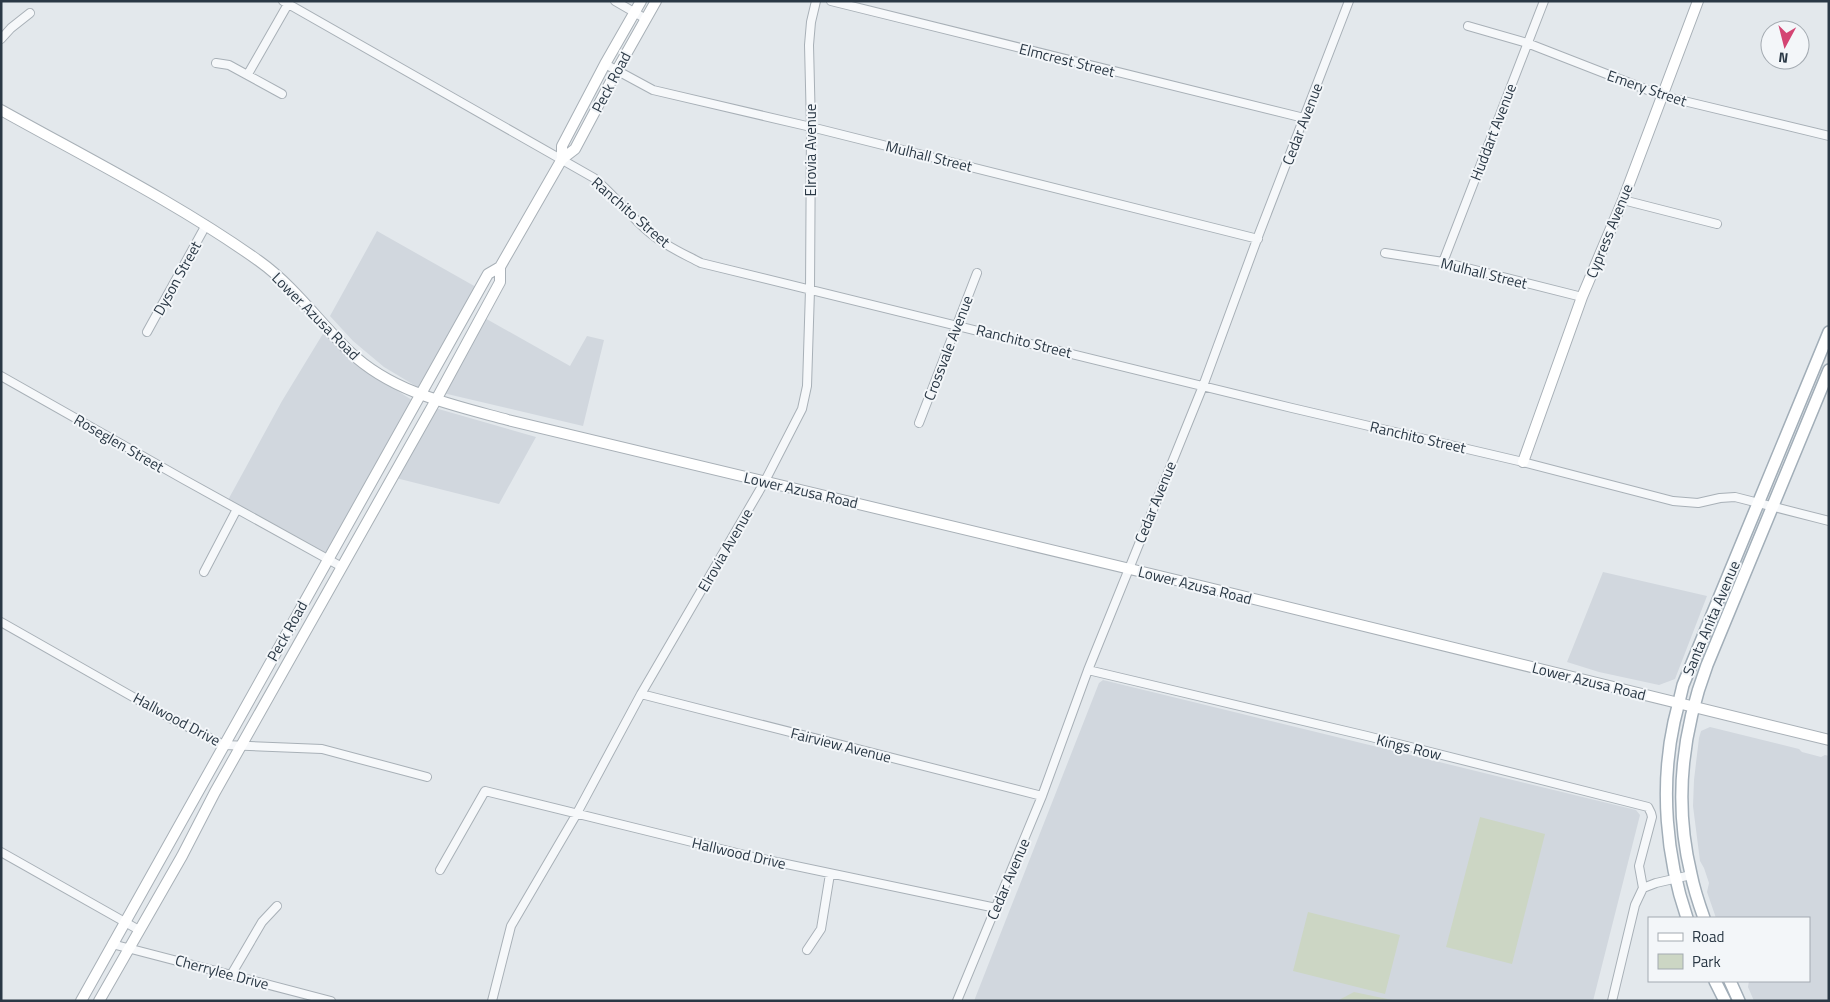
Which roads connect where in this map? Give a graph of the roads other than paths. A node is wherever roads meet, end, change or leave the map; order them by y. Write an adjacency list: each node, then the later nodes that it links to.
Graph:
1 (615, 1): 10 (street)
2 (641, 1): 10 (main road, Peck Road)
3 (656, 1): 12 (main road, Peck Road)
4 (816, 1): 24 (street, Elrovia Avenue)
5 (831, 1): 23 (street, Elmcrest Street)
6 (1350, 1): 23 (street, Cedar Avenue)
7 (1544, 1): 15 (street, Huddart Avenue)
8 (1698, 1): 21 (main road, Cypress Avenue)
9 (286, 3): 19 (street); 26 (street, Ranchito Street)
10 (635, 12): 12 (street); 17 (main road, Peck Road)
11 (30, 13): 14 (street)
12 (646, 19): 18 (main road, Peck Road)
13 (1468, 26): 15 (street, Emery Street)
14 (1, 39)
15 (1527, 43): 21 (street, Emery Street); 32 (street, Huddart Avenue)
16 (216, 63): 19 (street)
17 (605, 64): 18 (street, Mulhall Street); 26 (main road, Peck Road)
18 (617, 70): 24 (street, Mulhall Street); 26 (main road, Peck Road)
19 (248, 74): 20 (street)
20 (282, 94)
21 (1663, 96): 25 (street, Emery Street); 27 (main road, Cypress Avenue)
22 (1, 110): 29 (main road, Lower Azusa Road)
23 (1304, 118): 30 (street, Cedar Avenue)
24 (811, 126): 30 (street, Mulhall Street); 35 (street, Elrovia Avenue)
25 (1829, 136)
26 (562, 159): 33 (main road, Peck Road); 35 (street, Ranchito Street)
27 (1623, 200): 28 (street); 36 (main road, Cypress Avenue)
28 (1717, 224)
29 (206, 225): 38 (street, Dyson Street); 43 (main road, Lower Azusa Road)
30 (1258, 238): 42 (street, Cedar Avenue)
31 (1385, 252): 32 (street, Mulhall Street)
32 (1443, 262): 36 (street, Mulhall Street)
33 (500, 267): 43 (main road, Peck Road); 44 (main road, Peck Road)
34 (977, 273): 37 (street, Crossvale Avenue)
35 (810, 290): 37 (street, Ranchito Street); 47 (street, Elrovia Avenue)
36 (1582, 297): 46 (main road, Cypress Avenue)
37 (957, 324): 42 (street, Ranchito Street); 45 (street, Crossvale Avenue)
38 (147, 332)
39 (1829, 332): 48 (main road, Santa Anita Avenue)
40 (1829, 370): 49 (main road, Santa Anita Avenue)
41 (1, 376): 50 (street, Roseglen Street)
42 (1203, 386): 46 (street, Ranchito Street); 54 (street, Cedar Avenue)
43 (421, 395): 44 (main road, Lower Azusa Road); 52 (main road, Peck Road)
44 (436, 400): 47 (main road, Lower Azusa Road); 53 (main road, Peck Road)
45 (919, 423)
46 (1523, 462): 48 (street, Ranchito Street)
47 (765, 481): 54 (main road, Lower Azusa Road); 58 (street, Elrovia Avenue)
48 (1759, 503): 49 (street, Ranchito Street); 59 (main road, Santa Anita Avenue)
49 (1773, 506): 51 (street, Ranchito Street); 60 (main road, Santa Anita Avenue)
50 (237, 509): 52 (street, Roseglen Street); 55 (street)
51 (1829, 521)
52 (328, 559): 53 (street, Roseglen Street); 62 (main road, Peck Road)
53 (342, 567): 63 (main road, Peck Road)
54 (1128, 568): 57 (street, Cedar Avenue); 59 (main road, Lower Azusa Road)
55 (204, 572)
56 (1, 622): 62 (street, Hallwood Drive)
57 (1088, 670): 65 (street, Cedar Avenue); 72 (street, Kings Row)
58 (641, 694): 65 (street, Fairview Avenue); 66 (street, Elrovia Avenue)
59 (1679, 703): 60 (main road, Lower Azusa Road); 71 (main road, Santa Anita Avenue)
60 (1693, 707): 61 (main road); 70 (main road, Santa Anita Avenue)
61 (1829, 740)
62 (224, 745): 63 (street, Hallwood Drive); 77 (main road, Peck Road)
63 (242, 746): 64 (street, Hallwood Drive); 78 (main road, Peck Road)
64 (428, 776)
65 (1042, 796): 74 (street, Cedar Avenue)
66 (576, 815): 68 (street, Hallwood Drive); 69 (street, Hallwood Drive); 88 (street, Elrovia Avenue)
67 (1, 852): 77 (street)
68 (440, 870)
69 (830, 874): 74 (street, Hallwood Drive); 81 (street)
70 (1691, 875): 71 (street); 76 (main road, Santa Anita Avenue)
71 (1676, 878): 72 (street); 75 (main road, Santa Anita Avenue)
72 (1643, 888): 90 (street)
73 (277, 906): 82 (street)
74 (996, 908): 89 (street, Cedar Avenue)
75 (1687, 917)
76 (1704, 917)
77 (125, 921): 78 (street); 79 (main road, Peck Road)
78 (139, 930): 80 (main road, Peck Road)
79 (112, 944): 80 (street, Cherrylee Drive); 85 (main road, Peck Road)
80 (128, 948): 82 (street, Cherrylee Drive); 86 (main road, Peck Road)
81 (807, 950)
82 (231, 975): 87 (street, Cherrylee Drive)
83 (1716, 982): 91 (main road)
84 (1730, 982): 92 (main road)
85 (81, 1001)
86 (99, 1001)
87 (331, 1001)
88 (492, 1001)
89 (958, 1001)
90 (1612, 1001)
91 (1725, 1001)
92 (1739, 1001)

